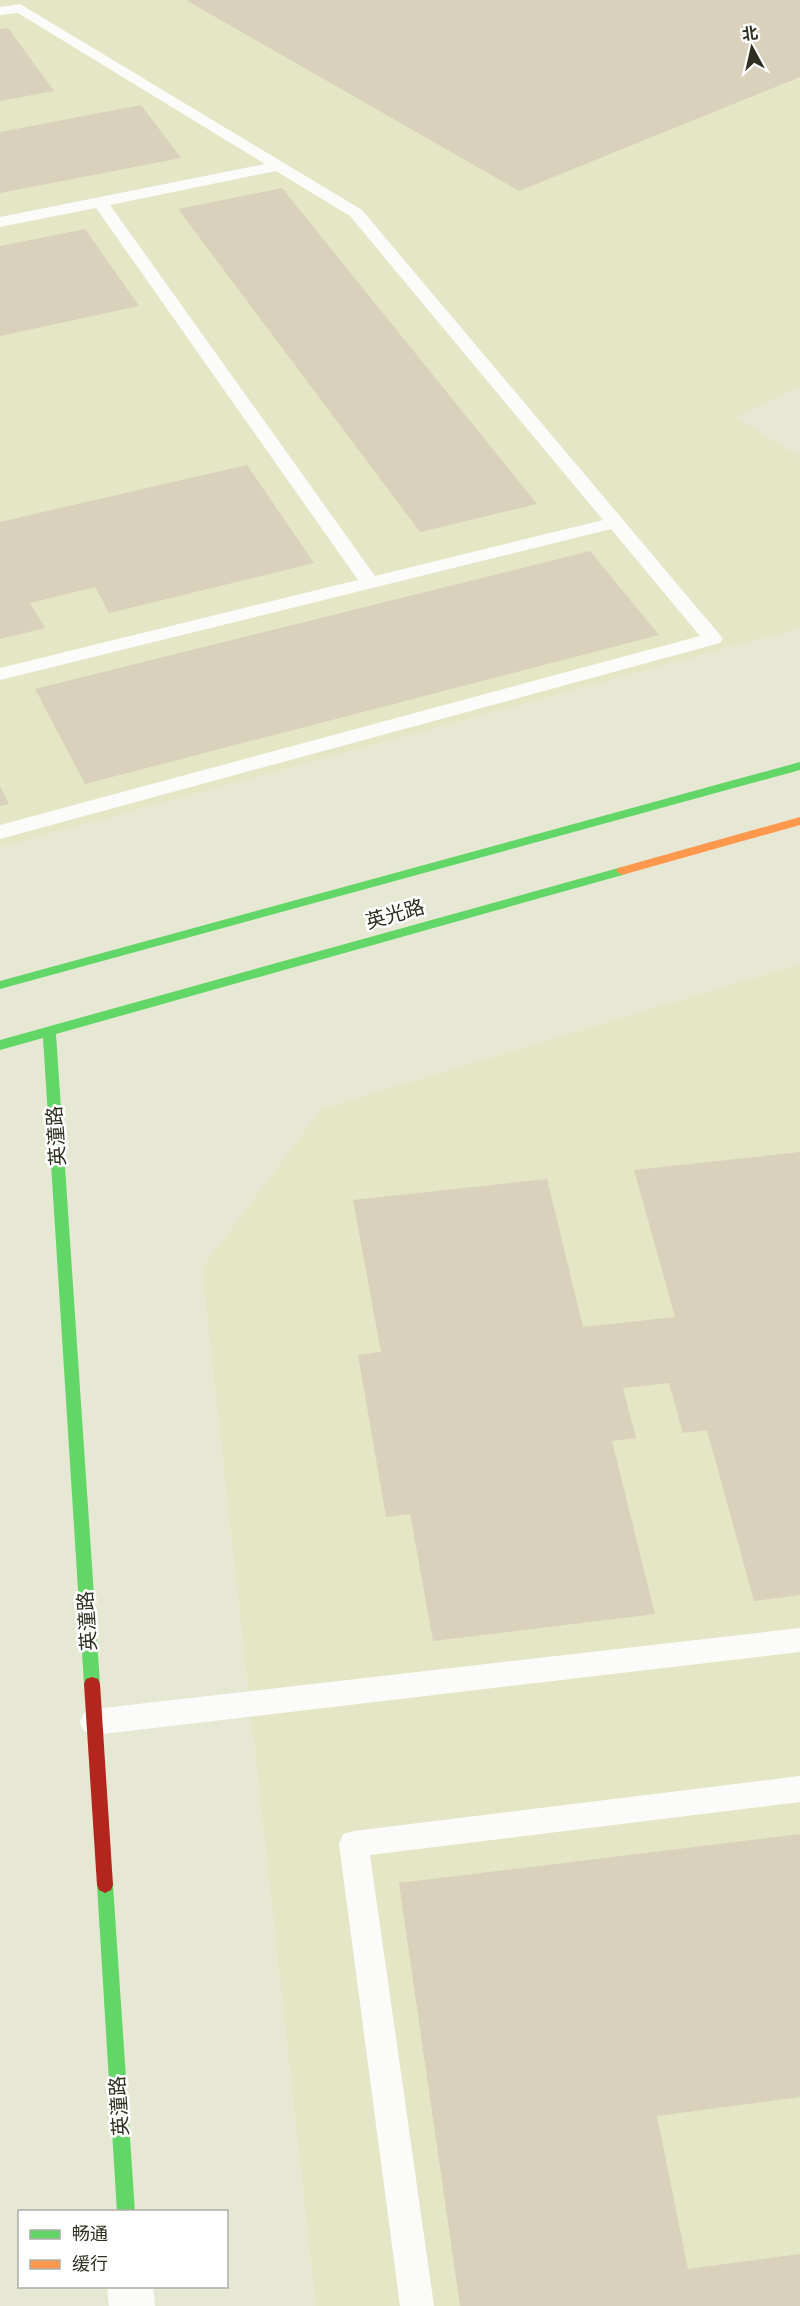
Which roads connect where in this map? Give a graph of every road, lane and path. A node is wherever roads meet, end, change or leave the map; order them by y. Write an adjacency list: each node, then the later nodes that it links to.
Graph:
1 (0, 11): 2 (lane)
2 (279, 166): 3 (lane); 5 (lane)
3 (100, 202): 4 (lane); 6 (lane)
4 (0, 222)
5 (615, 522): 6 (lane); 10 (lane)
6 (370, 583): 7 (lane)
7 (0, 674)
8 (800, 766): 11 (main road, 英光路)
9 (800, 820): 12 (main road, 英光路)
10 (0, 832)
11 (0, 985)
12 (49, 1031): 13 (main road, 英光路); 15 (main road, 英潼路)
13 (0, 1045)
14 (800, 1640): 15 (lane)
15 (94, 1722): 17 (main road, 英潼路)
16 (800, 1789): 20 (lane)
17 (126, 2210)
18 (130, 2288): 19 (street)
19 (132, 2306)
20 (417, 2306)

